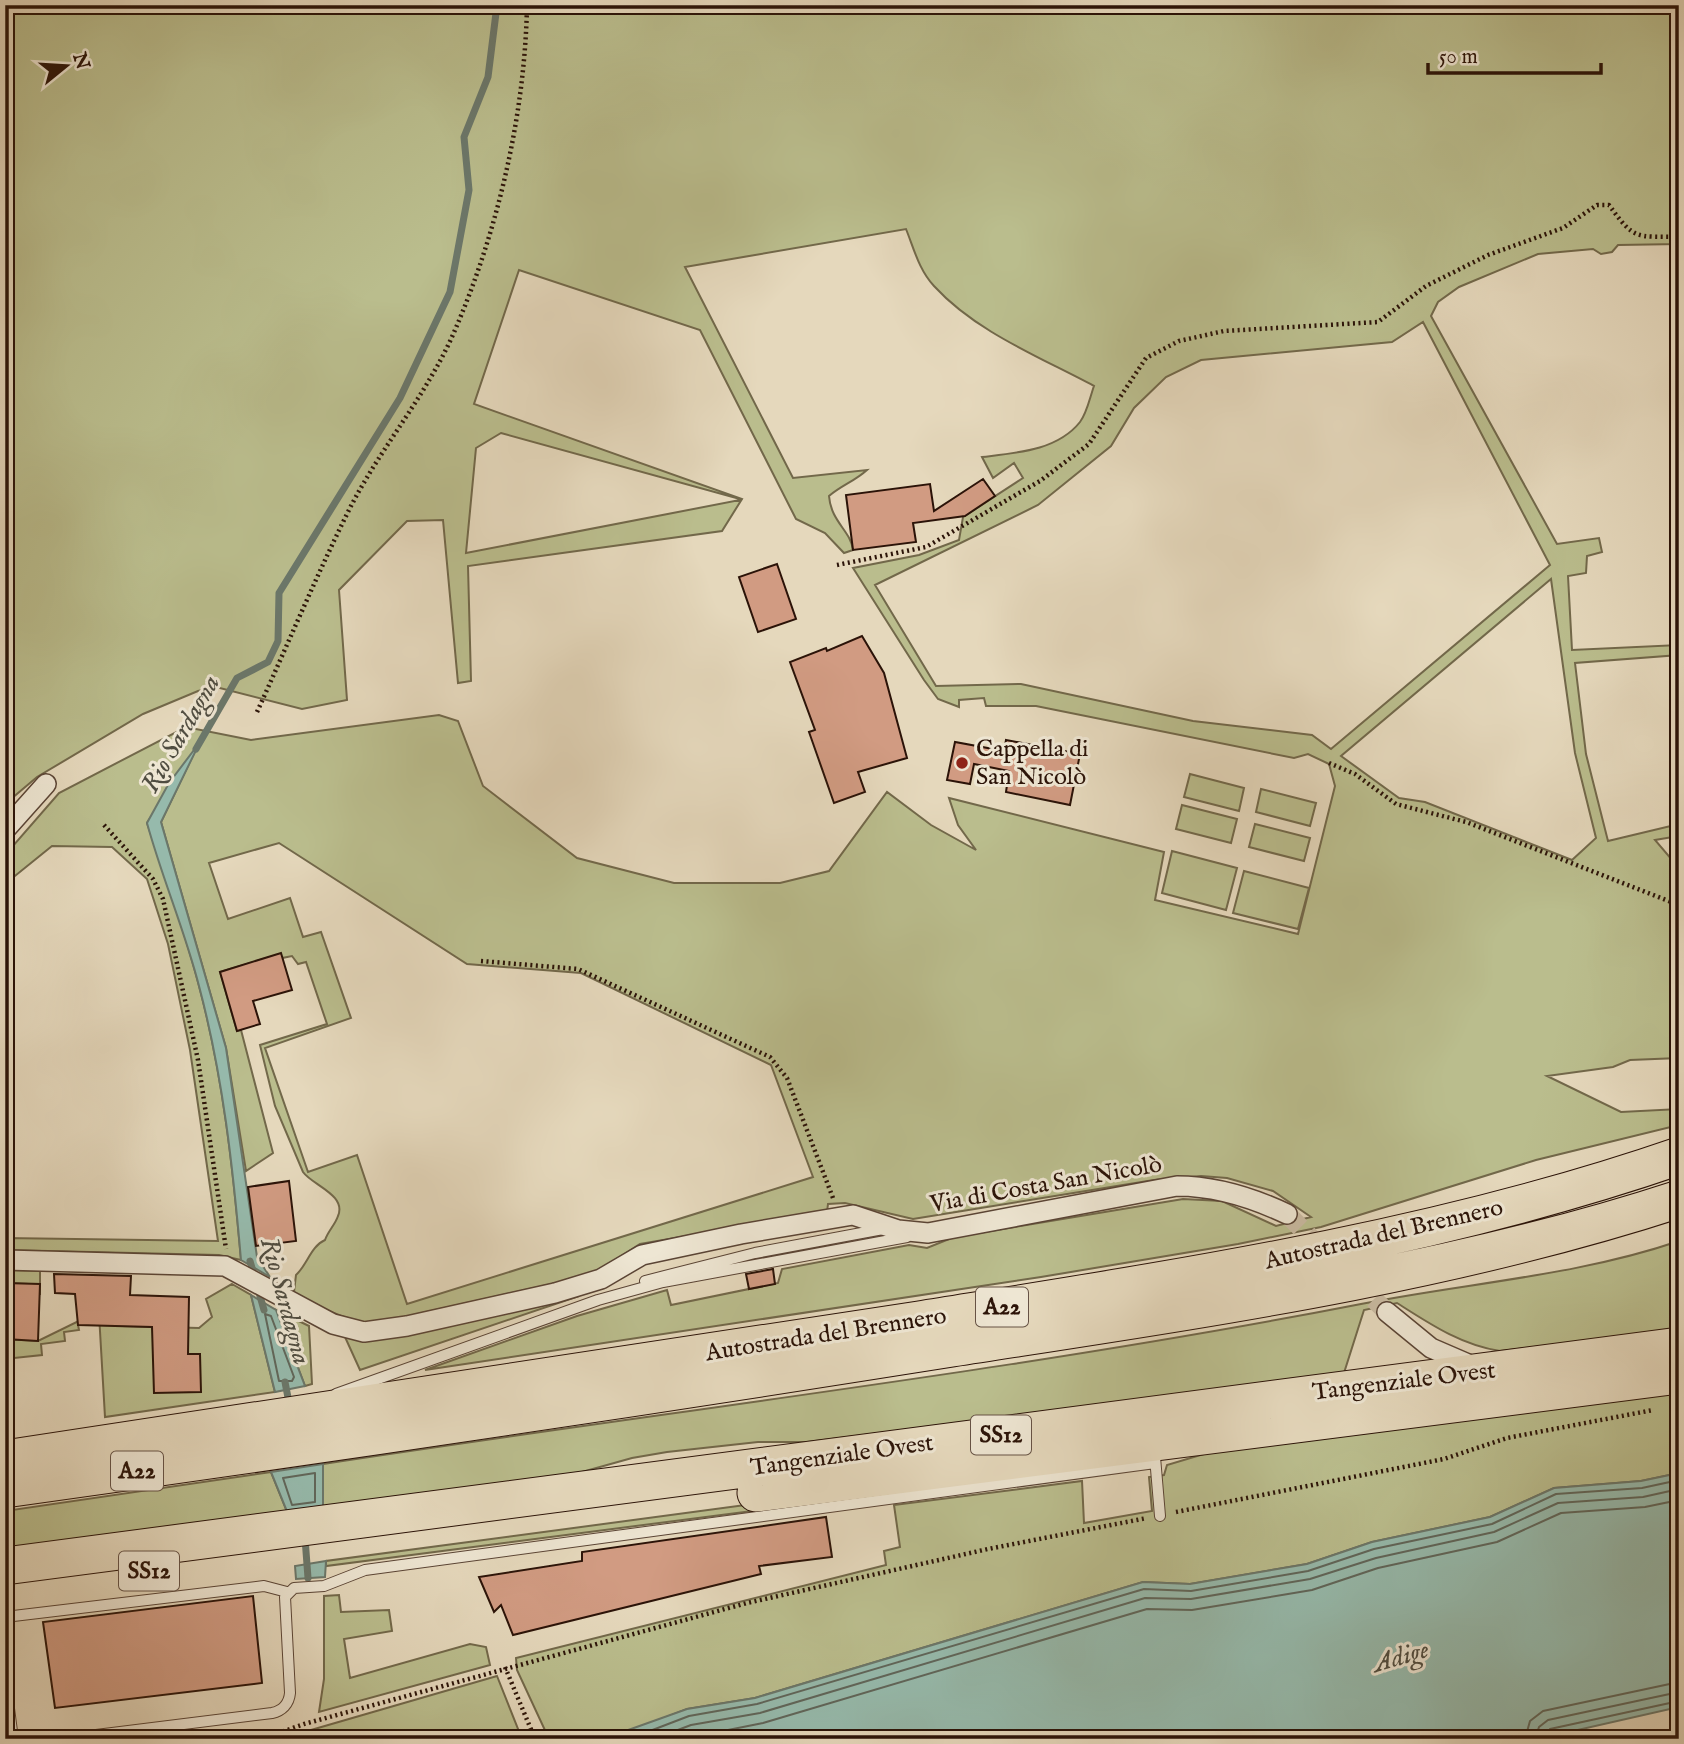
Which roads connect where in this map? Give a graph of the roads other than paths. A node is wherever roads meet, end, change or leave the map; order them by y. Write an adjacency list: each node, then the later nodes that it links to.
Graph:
1 (46, 784): 2 (street)
2 (5, 830)
3 (1679, 1156): 14 (highway, Autostrada del Brennero / A22)
4 (1679, 1199): 14 (highway, Autostrada del Brennero / A22)
5 (1287, 1214): 7 (street, Via di Costa San Nicolò)
6 (891, 1227): 7 (street, Via di Costa San Nicolò); 8 (street, Via di Costa San Nicolò); 9 (lane)
7 (928, 1233): 9 (lane)
8 (5, 1260)
9 (598, 1300): 14 (lane)
10 (1387, 1312): 12 (street)
11 (1679, 1346): 12 (highway, Tangenziale Ovest / SS12)
12 (1486, 1371): 20 (highway, Tangenziale Ovest / SS12)
13 (1673, 1392): 16 (highway, Tangenziale Ovest / SS12)
14 (319, 1414): 15 (highway, Autostrada del Brennero / A22)
15 (266, 1436): 17 (highway, Autostrada del Brennero / A22); 18 (highway, Autostrada del Brennero / A22)
16 (1154, 1452): 19 (lane); 20 (highway, Tangenziale Ovest / SS12); 23 (lane)
17 (5, 1459)
18 (5, 1489)
19 (1160, 1516)
20 (308, 1537): 21 (highway, Tangenziale Ovest / SS12); 22 (highway, Tangenziale Ovest / SS12)
21 (5, 1566)
22 (5, 1590)
23 (287, 1592): 24 (lane); 27 (lane)
24 (5, 1617)
25 (5, 1678): 26 (lane)
26 (13, 1739)
27 (64, 1739)

